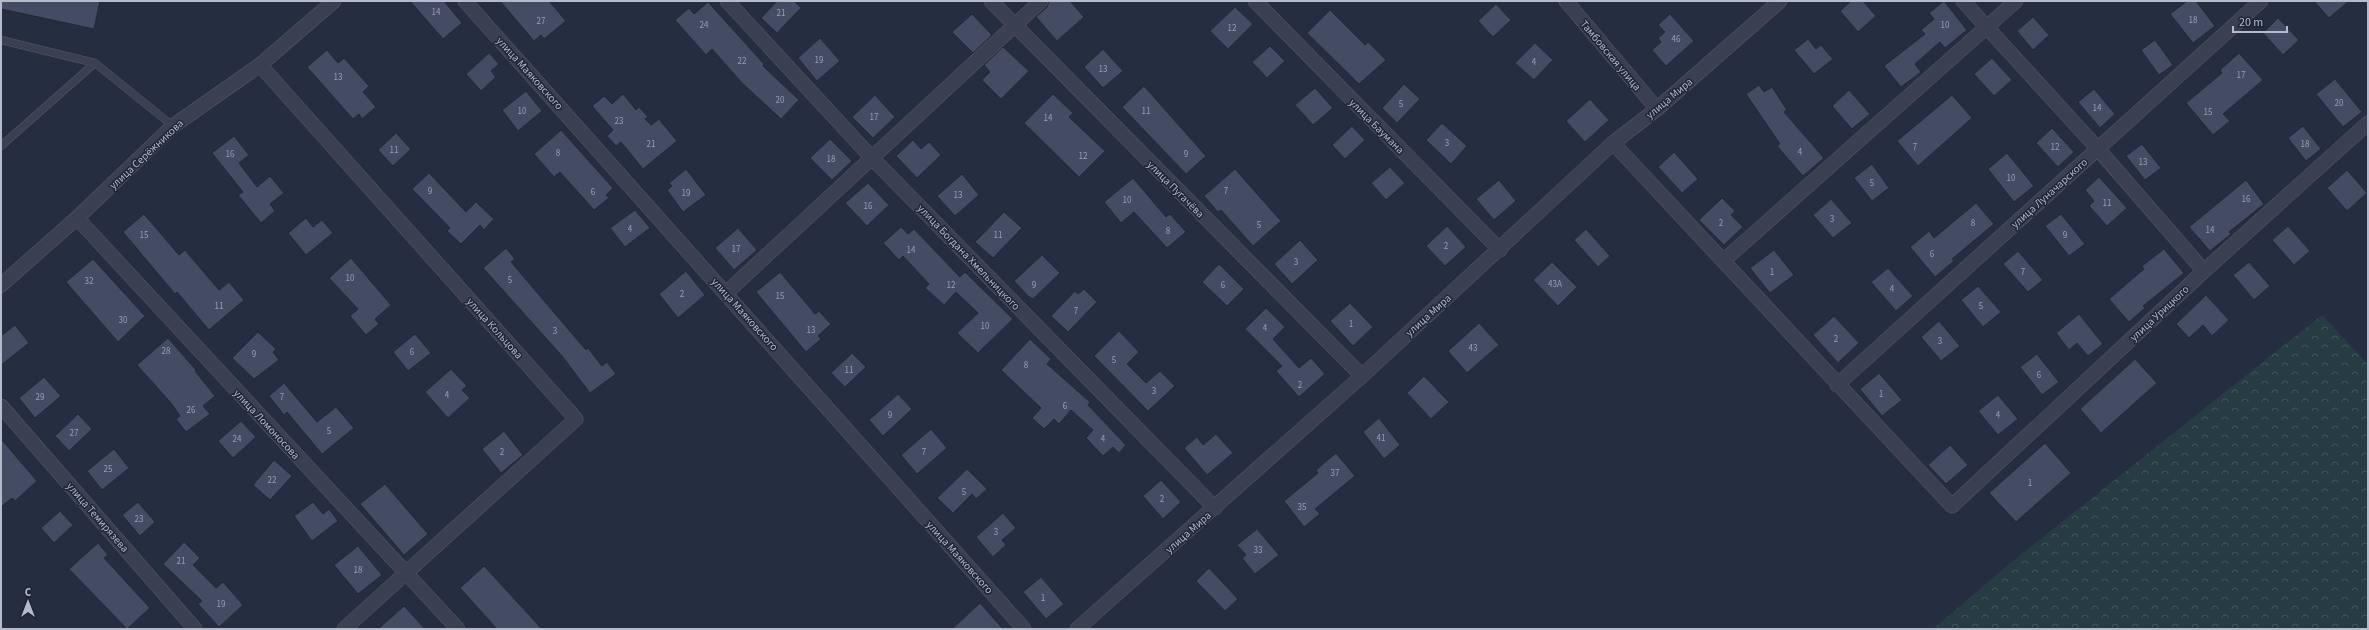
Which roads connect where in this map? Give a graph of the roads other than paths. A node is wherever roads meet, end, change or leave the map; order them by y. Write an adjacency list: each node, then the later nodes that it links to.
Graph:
1 (334, 1): 16 (street, улица Серёжникова)
2 (465, 1): 29 (street, улица Маяковского)
3 (727, 1): 23 (street, улица Богдана Хмельницкого)
4 (991, 1): 12 (street, улица Пугачёва)
5 (1041, 1): 12 (street)
6 (1255, 1): 25 (street, улица Баумана)
7 (1566, 1): 17 (street, Тамбовская улица)
8 (1780, 1): 17 (street, улица Мира)
9 (1963, 1): 13 (street)
10 (2016, 1): 13 (street)
11 (2261, 1): 22 (street, улица Луначарского)
12 (1013, 25): 23 (street); 30 (street, улица Пугачёва)
13 (1987, 26): 22 (street); 26 (street)
14 (1, 40): 15 (lane)
15 (95, 63): 19 (lane); 21 (lane)
16 (260, 65): 19 (street, улица Серёжникова); 34 (street, улица Кольцова)
17 (1657, 109): 20 (street, улица Мира)
18 (2368, 123): 27 (street, улица Урицкого)
19 (173, 126): 24 (street, улица Серёжникова)
20 (1613, 143): 25 (street, улица Мира); 26 (street)
21 (1, 146)
22 (2098, 149): 27 (street); 31 (street, улица Луначарского)
23 (872, 158): 29 (street); 33 (street, улица Богдана Хмельницкого)
24 (77, 218): 28 (street, улица Серёжникова); 34 (street, улица Ломоносова)
25 (1500, 250): 30 (street, улица Мира)
26 (1723, 261): 31 (street)
27 (2204, 271): 31 (street, улица Урицкого)
28 (1, 284)
29 (726, 292): 38 (street, улица Маяковского)
30 (1362, 376): 33 (street, улица Мира)
31 (1837, 385)
32 (1, 406): 35 (street, улица Темирязева)
33 (1215, 508): 39 (street, улица Мира)
34 (405, 572): 36 (street); 37 (street, улица Ломоносова)
35 (195, 629)
36 (344, 629)
37 (458, 629)
38 (1024, 629)
39 (1077, 629)

